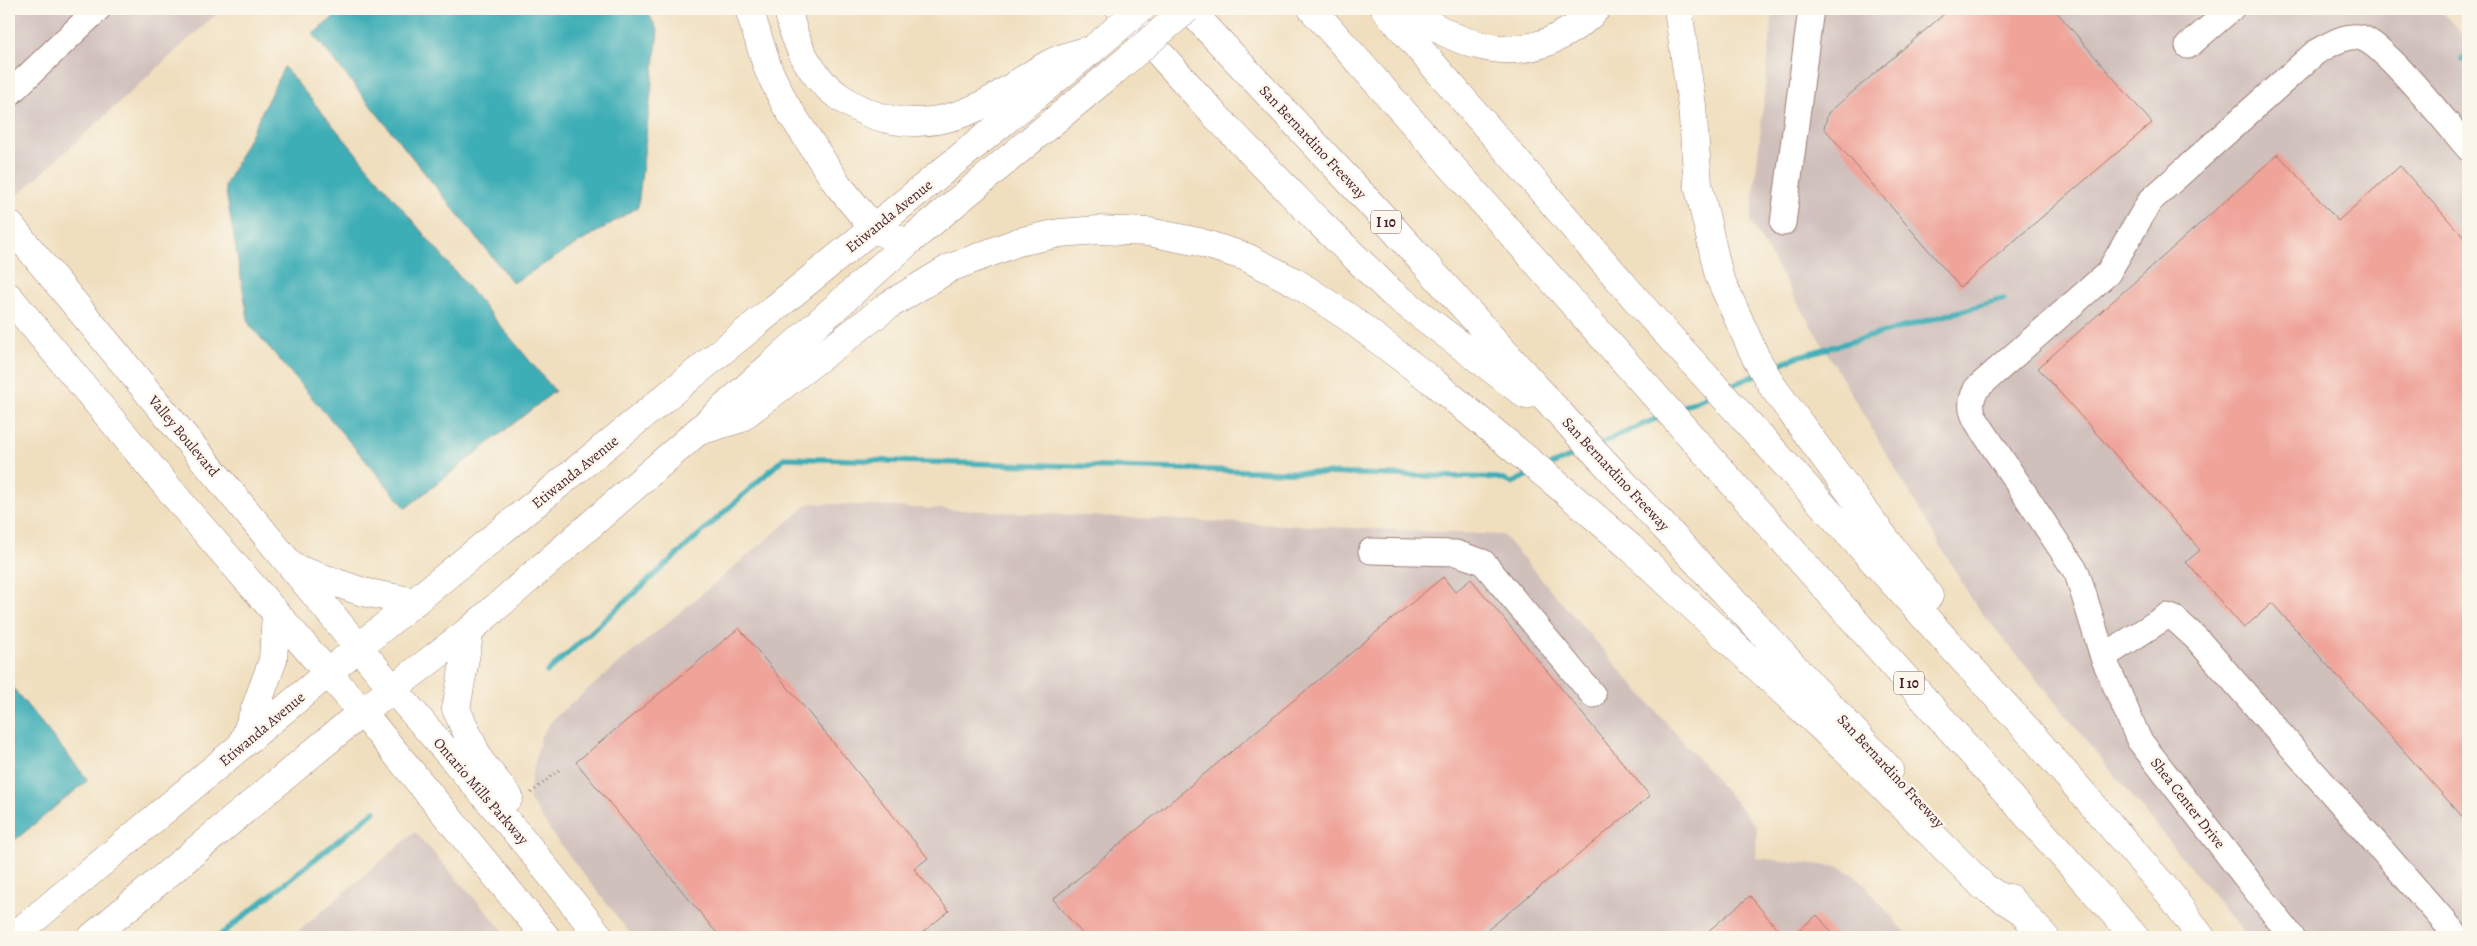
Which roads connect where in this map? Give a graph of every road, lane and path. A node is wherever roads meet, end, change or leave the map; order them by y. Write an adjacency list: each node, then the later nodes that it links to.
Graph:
1 (98, 9): 16 (street)
2 (749, 9): 20 (main road)
3 (788, 9): 15 (main road)
4 (1120, 9): 24 (main road)
5 (1140, 9): 15 (main road, Etiwanda Avenue, bridge)
6 (1188, 9): 21 (main road, Etiwanda Avenue, bridge); 24 (main road, San Bernardino Freeway / I 10)
7 (1312, 9): 48 (main road, I 10)
8 (1385, 9): 40 (main road)
9 (1408, 9): 10 (main road)
10 (1596, 9)
11 (1678, 9): 40 (main road)
12 (1811, 9): 18 (street)
13 (2231, 9): 14 (street)
14 (2188, 46)
15 (1093, 49): 20 (main road, Etiwanda Avenue)
16 (9, 94)
17 (2468, 148): 31 (street, Shea Center Drive)
18 (1783, 223)
19 (9, 224): 26 (main road, Valley Boulevard)
20 (874, 229): 21 (main road); 27 (main road, Etiwanda Avenue)
21 (907, 243): 23 (main road, Etiwanda Avenue)
22 (9, 297): 28 (main road)
23 (697, 432): 29 (main road, Etiwanda Avenue); 41 (main road)
24 (1581, 437): 41 (main road, San Bernardino Freeway / I 10)
25 (1371, 552): 34 (street)
26 (293, 567): 27 (main road); 30 (main road, Valley Boulevard)
27 (415, 602): 30 (main road, Etiwanda Avenue)
28 (276, 614): 32 (main road); 36 (main road)
29 (470, 630): 33 (main road, Etiwanda Avenue); 39 (main road)
30 (359, 647): 32 (main road, Etiwanda Avenue); 33 (main road, Ontario Mills Parkway)
31 (2103, 657): 50 (street, Shea Center Drive); 51 (street)
32 (328, 674): 35 (main road); 36 (main road, Etiwanda Avenue)
33 (392, 689): 35 (main road, Etiwanda Avenue); 39 (main road, Ontario Mills Parkway)
34 (1594, 695)
35 (362, 712): 42 (main road); 44 (main road, Etiwanda Avenue)
36 (241, 747): 43 (main road, Etiwanda Avenue)
37 (559, 770): 38 (path)
38 (525, 798)
39 (523, 840): 46 (main road, Ontario Mills Parkway)
40 (2170, 894): 49 (main road)
41 (2022, 911): 47 (main road, San Bernardino Freeway / I 10)
42 (538, 928): 45 (main road)
43 (13, 937)
44 (92, 937)
45 (565, 937)
46 (600, 937)
47 (2045, 937)
48 (2135, 937)
49 (2201, 937)
50 (2292, 937)
51 (2458, 937)

